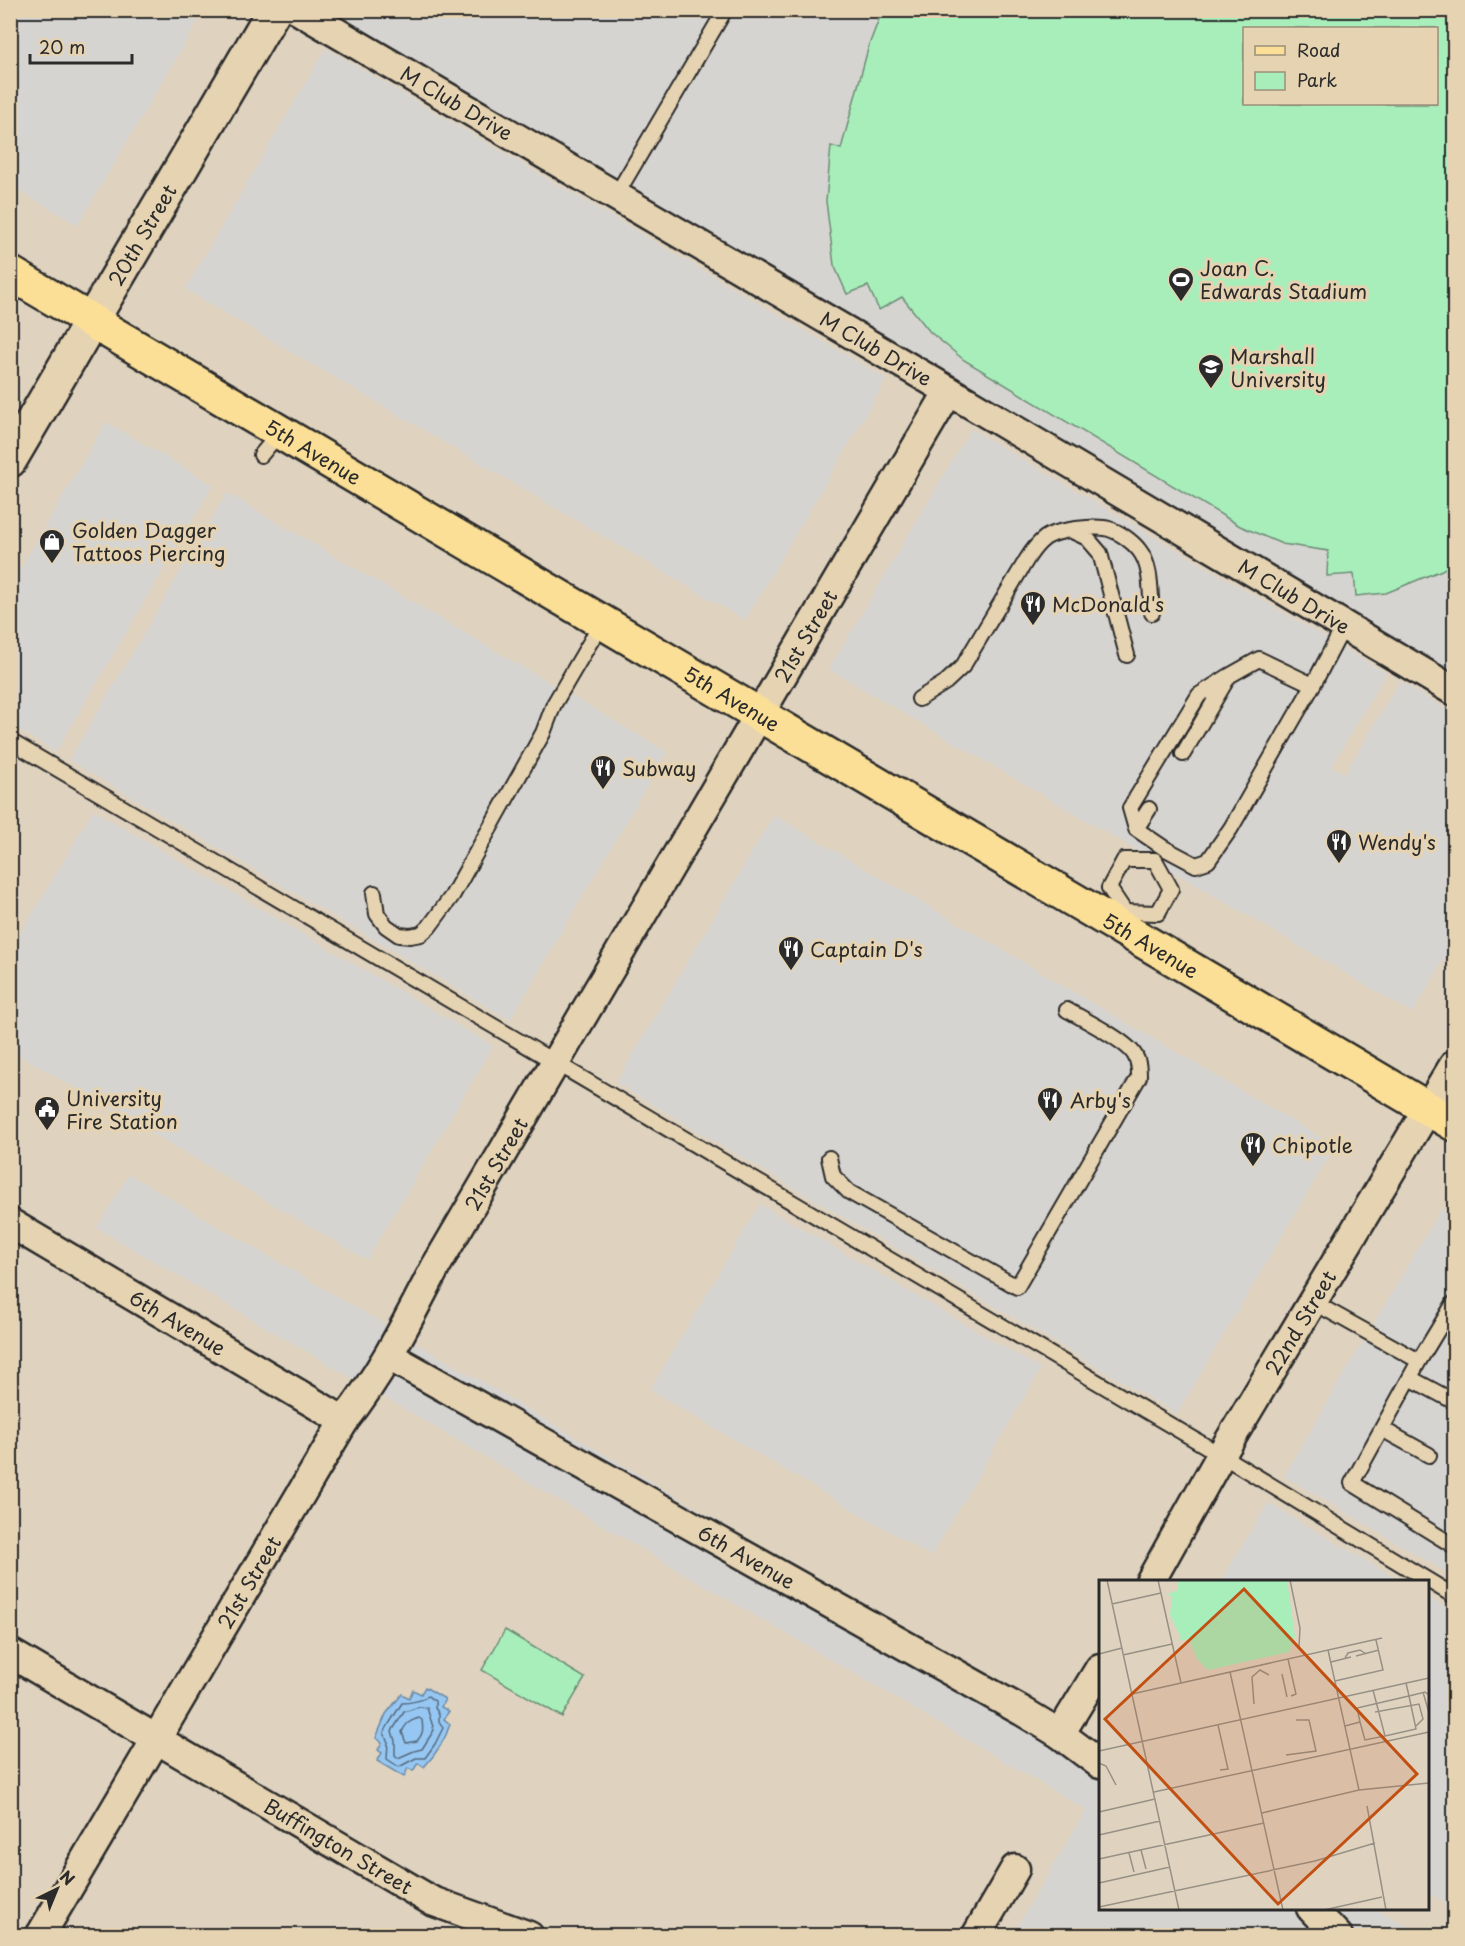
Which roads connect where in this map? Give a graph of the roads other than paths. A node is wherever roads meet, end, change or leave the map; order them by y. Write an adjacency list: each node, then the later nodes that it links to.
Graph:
1 (274, 10): 6 (main road, 20th Street)
2 (298, 10): 4 (street, M Club Drive)
3 (725, 10): 4 (lane)
4 (615, 197): 7 (street, M Club Drive)
5 (10, 273): 6 (main road, 5th Avenue)
6 (93, 321): 8 (main road, 20th Street); 11 (main road, 5th Avenue)
7 (949, 391): 12 (street, M Club Drive); 18 (street, 21st Street)
8 (10, 460)
9 (1069, 530): 10 (lane); 13 (lane); 17 (lane)
10 (1152, 613)
11 (602, 622): 18 (main road, 5th Avenue); 25 (lane)
12 (1344, 626): 15 (lane); 16 (street, M Club Drive)
13 (1127, 655)
14 (1229, 676): 15 (lane); 20 (lane); 22 (lane)
15 (1313, 685): 23 (lane)
16 (1455, 690)
17 (919, 699)
18 (760, 715): 26 (main road, 5th Avenue); 28 (street, 21st Street)
19 (10, 741): 28 (lane)
20 (1183, 754)
21 (1149, 809): 22 (lane)
22 (1136, 829): 23 (lane)
23 (1164, 848): 24 (lane)
24 (1155, 860): 26 (lane); 26 (lane)
25 (374, 893)
26 (1121, 918): 30 (main road, 5th Avenue)
27 (1067, 1010): 31 (lane)
28 (555, 1063): 36 (street, 21st Street); 42 (lane)
29 (1455, 1065): 30 (street, 22nd Street)
30 (1442, 1116): 33 (street, 22nd Street)
31 (829, 1158)
32 (10, 1223): 40 (street, 6th Avenue)
33 (1313, 1302): 37 (lane); 42 (street, 22nd Street)
34 (1455, 1303): 35 (lane)
35 (1450, 1321): 37 (lane)
36 (389, 1356): 40 (street, 21st Street); 51 (street, 6th Avenue)
37 (1419, 1361): 38 (lane)
38 (1410, 1378): 39 (lane); 41 (lane)
39 (1453, 1401)
40 (344, 1421): 52 (street, 21st Street)
41 (1382, 1430): 43 (lane); 44 (lane)
42 (1221, 1455): 45 (street, 22nd Street); 46 (lane)
43 (1430, 1455)
44 (1455, 1546)
45 (1151, 1580)
46 (1428, 1580)
47 (1429, 1580): 48 (lane)
48 (1455, 1596)
49 (10, 1653): 52 (street, Buffington Street)
50 (1099, 1671): 51 (street)
51 (1060, 1734): 53 (street, 6th Avenue)
52 (158, 1738): 56 (street, 21st Street); 57 (street, Buffington Street)
53 (1099, 1763)
54 (1015, 1869): 58 (street)
55 (1313, 1910): 59 (street)
56 (40, 1935)
57 (529, 1935)
58 (976, 1935)
59 (1338, 1935)

